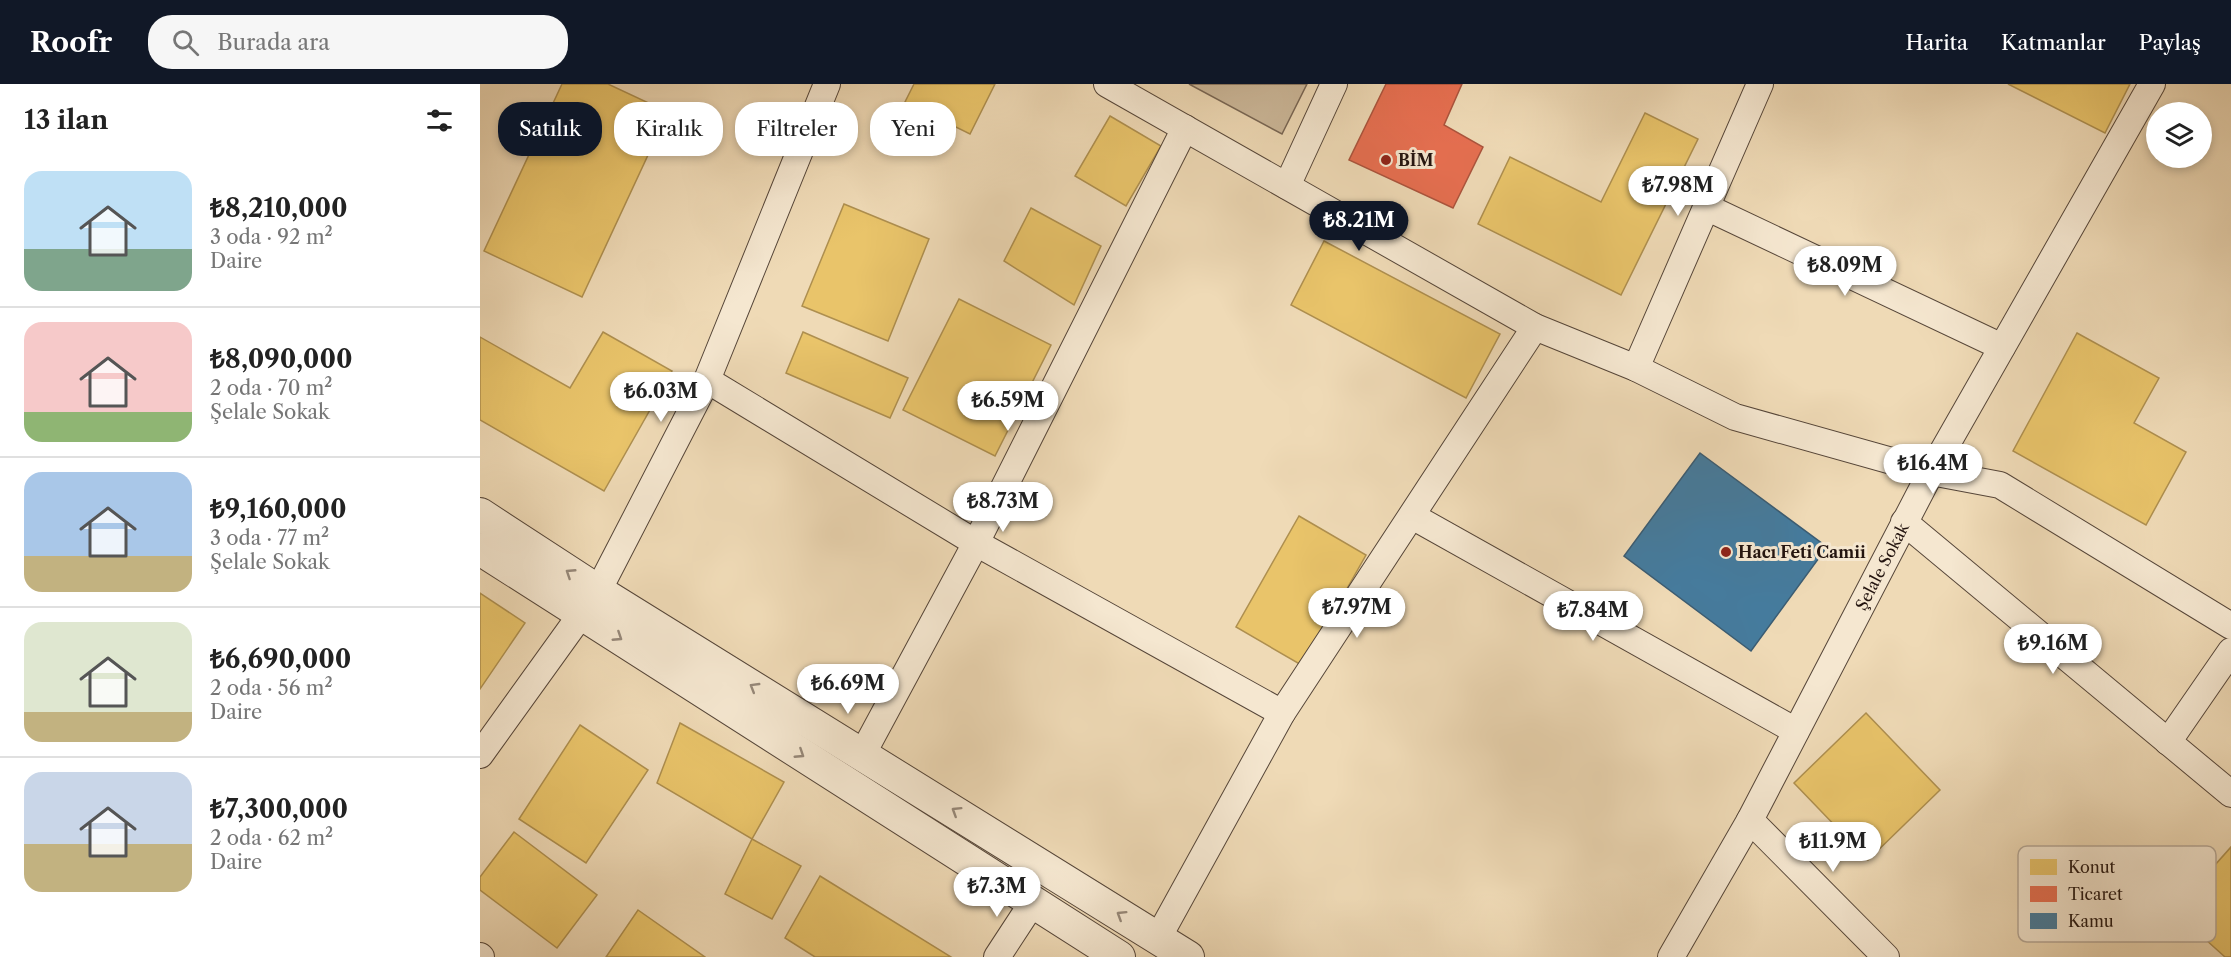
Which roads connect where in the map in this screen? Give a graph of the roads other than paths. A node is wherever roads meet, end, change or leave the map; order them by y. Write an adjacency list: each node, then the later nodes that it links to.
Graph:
1 (827, 84): 12 (street)
2 (1107, 84): 6 (street)
3 (1334, 84): 7 (street)
4 (1760, 84): 8 (street)
5 (2152, 84): 10 (street, Şelale Sokak)
6 (1185, 128): 7 (street); 17 (street)
7 (1287, 186): 9 (street)
8 (1706, 207): 10 (street); 11 (street)
9 (1535, 327): 11 (street); 15 (street)
10 (2002, 347): 13 (street, Şelale Sokak)
11 (1636, 368): 13 (street)
12 (707, 380): 17 (street); 19 (street)
13 (1931, 472): 16 (street, Şelale Sokak); 20 (street)
14 (480, 514): 19 (street, one-way to 14)
15 (1412, 516): 22 (street); 23 (street)
16 (1904, 522): 23 (street, Şelale Sokak); 24 (street)
17 (976, 543): 22 (street); 25 (street)
18 (480, 549): 19 (street)
19 (589, 602): 25 (street, one-way to 19); 26 (street); 29 (street, one-way to 29)
20 (2231, 626)
21 (2231, 651): 24 (street)
22 (1282, 713): 30 (street)
23 (1796, 731): 28 (street, Şelale Sokak)
24 (2168, 742): 27 (street)
25 (863, 753): 30 (street, one-way to 25)
26 (480, 755)
27 (2231, 794)
28 (1750, 819): 34 (street, Şelale Sokak); 35 (street)
29 (1033, 903): 31 (street); 32 (street)
30 (1158, 938): 33 (street)
31 (1100, 952)
32 (997, 957)
33 (1188, 957)
34 (1671, 957)
35 (1886, 957)

